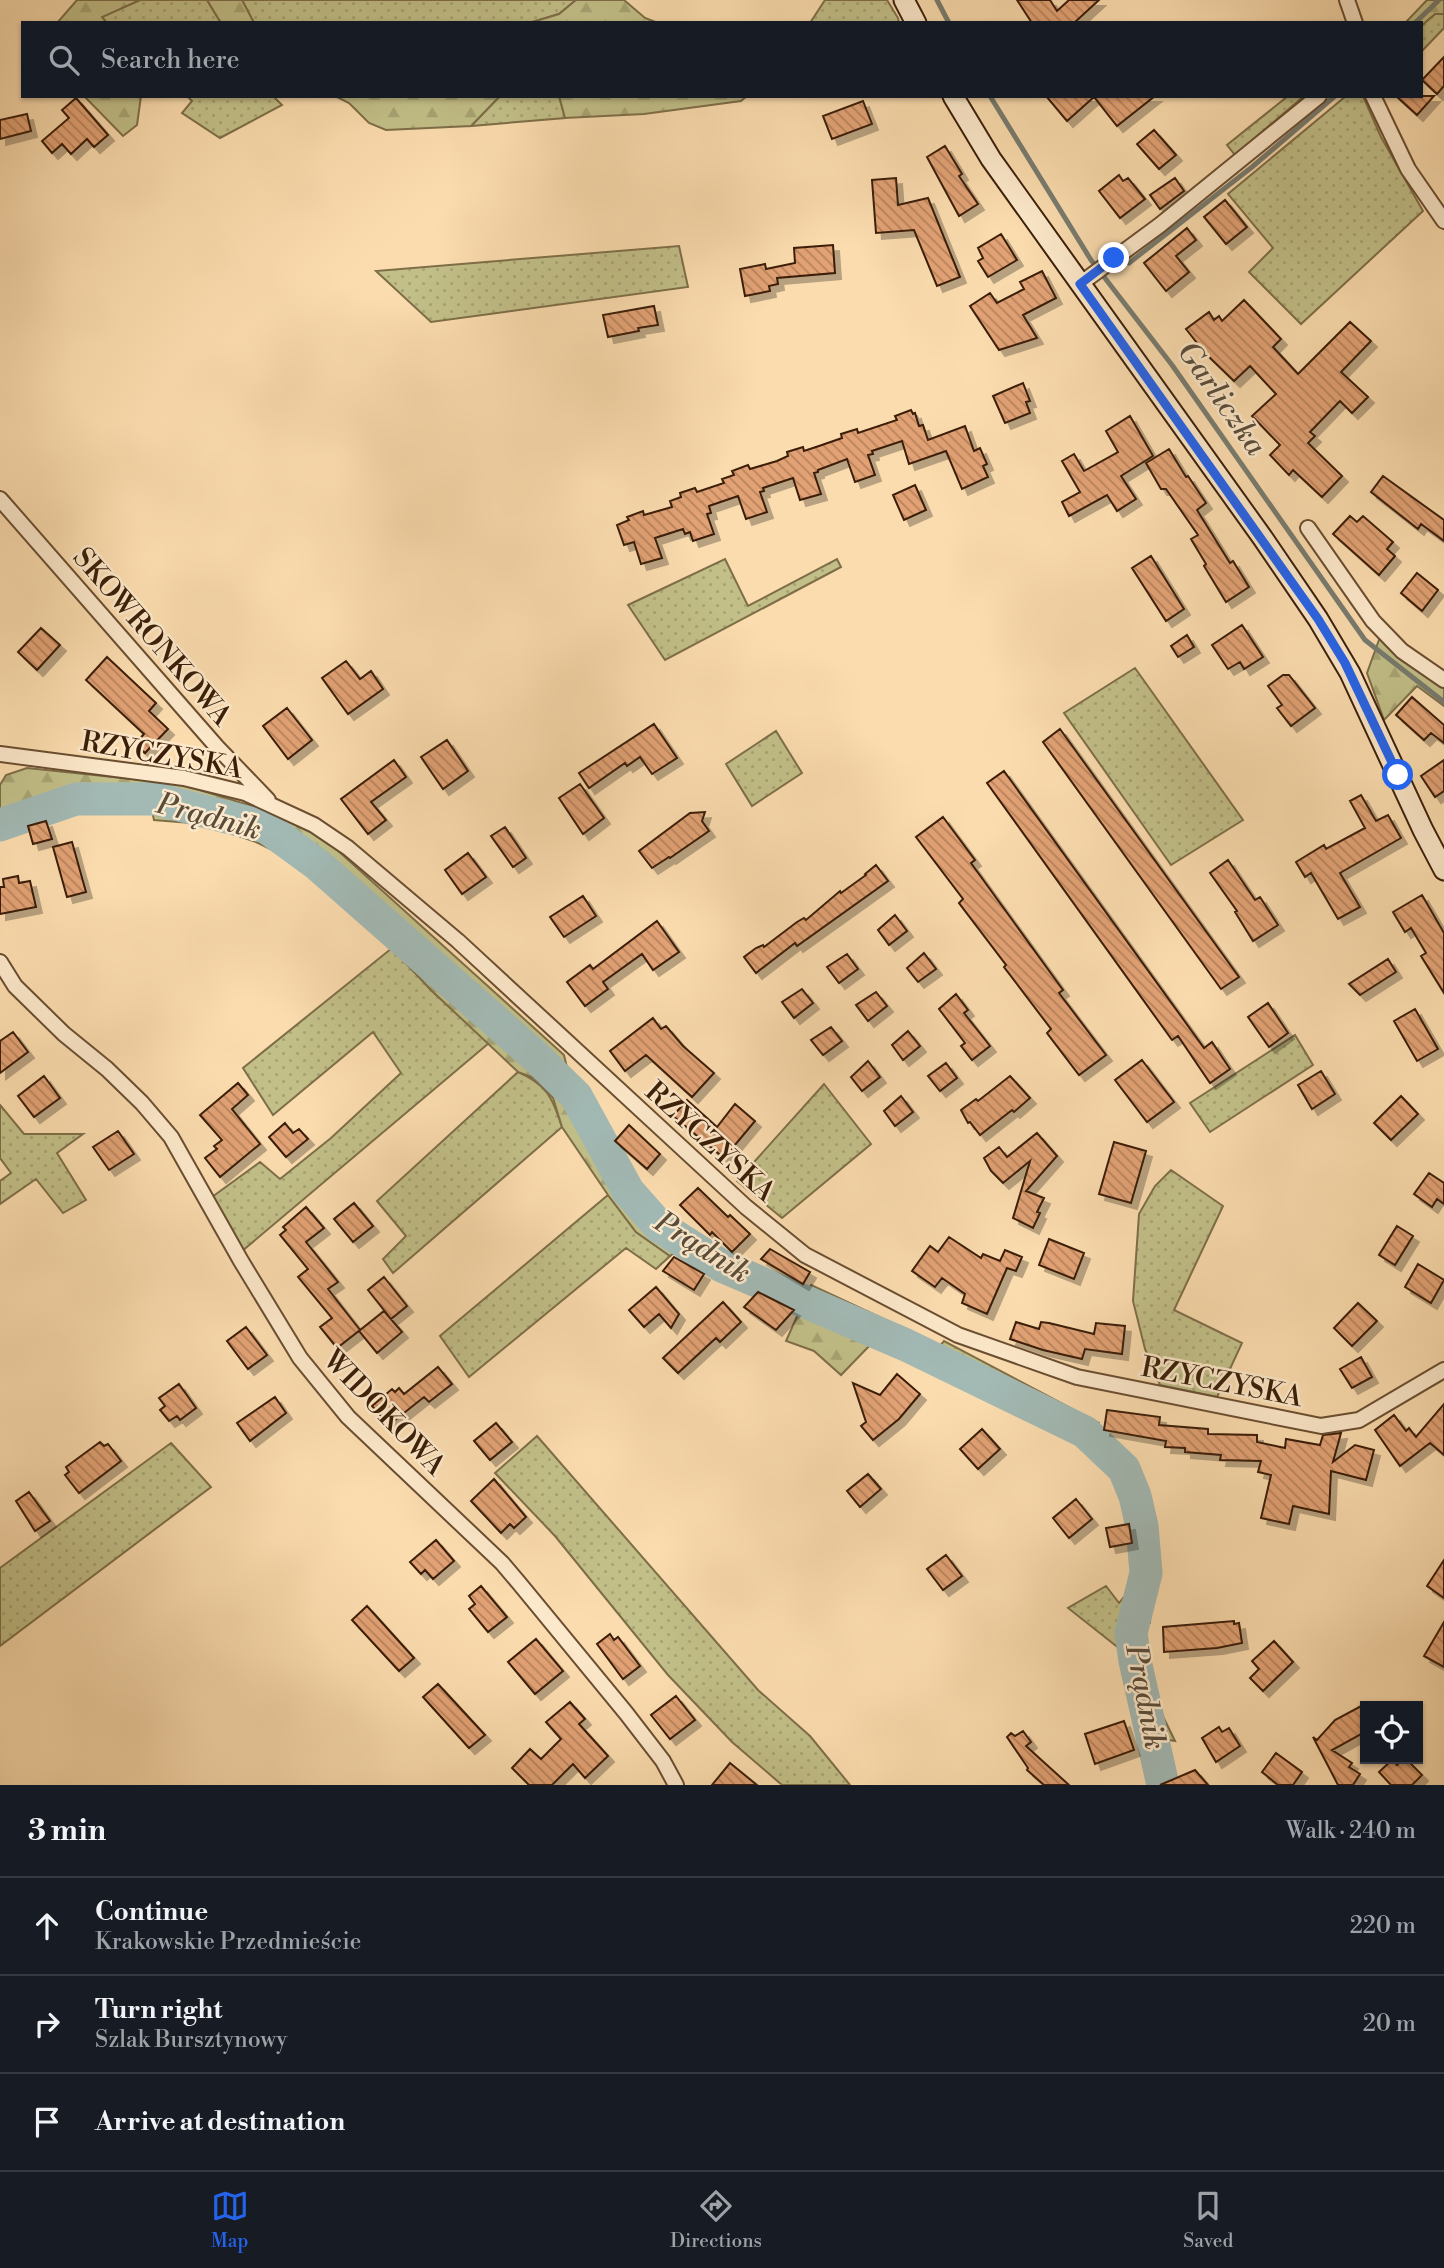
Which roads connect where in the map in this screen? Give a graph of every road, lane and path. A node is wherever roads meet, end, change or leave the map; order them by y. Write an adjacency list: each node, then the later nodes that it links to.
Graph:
1 (904, 0): 3 (main road)
2 (1346, 0): 4 (street)
3 (915, 21)
4 (1354, 21)
5 (954, 98): 9 (main road)
6 (1317, 98): 9 (street)
7 (1374, 98): 8 (street)
8 (1444, 221)
9 (1087, 279): 15 (main road)
10 (0, 499): 14 (street, SKOWRONKOWA)
11 (1308, 528): 12 (street)
12 (1444, 680)
13 (0, 754): 14 (street, RZYCZYSKA)
14 (271, 803): 17 (street, RZYCZYSKA)
15 (1444, 870)
16 (0, 962): 18 (street, WIDOKOWA)
17 (1444, 1370)
18 (676, 1785)

